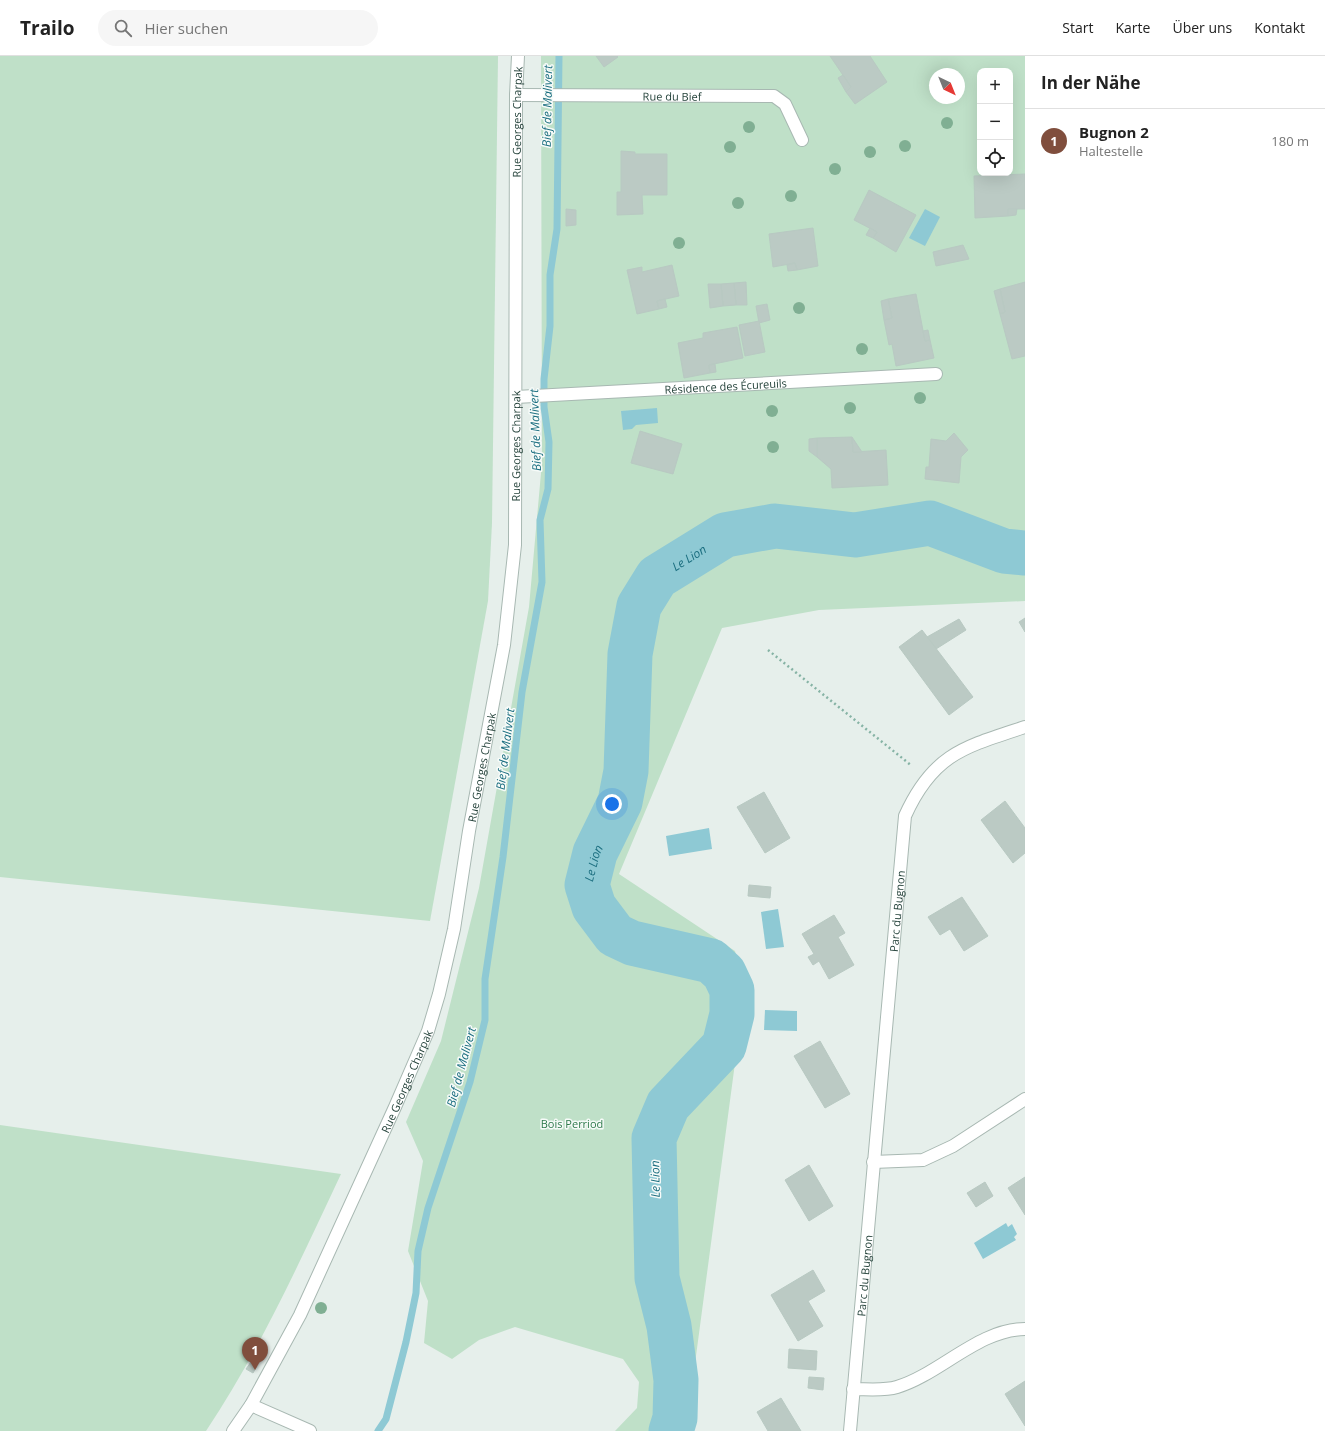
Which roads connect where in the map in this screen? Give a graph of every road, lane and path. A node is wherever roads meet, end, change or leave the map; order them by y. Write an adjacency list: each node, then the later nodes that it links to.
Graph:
1 (518, 56): 2 (street, Rue Georges Charpak)
2 (516, 95): 3 (street, Rue du Bief); 5 (street, Rue Georges Charpak)
3 (802, 140)
4 (936, 374): 5 (street, Résidence des Écureuils)
5 (516, 397): 13 (street, Rue Georges Charpak)
6 (768, 650): 8 (path)
7 (1025, 727): 8 (street, Parc du Bugnon)
8 (927, 778): 10 (street, Parc du Bugnon)
9 (1025, 1099): 10 (street)
10 (873, 1162): 12 (street, Parc du Bugnon)
11 (1025, 1329): 12 (street)
12 (853, 1389): 16 (street, Parc du Bugnon)
13 (251, 1405): 14 (street, Rue Georges Charpak); 15 (street)
14 (233, 1431)
15 (310, 1431)
16 (850, 1431)

